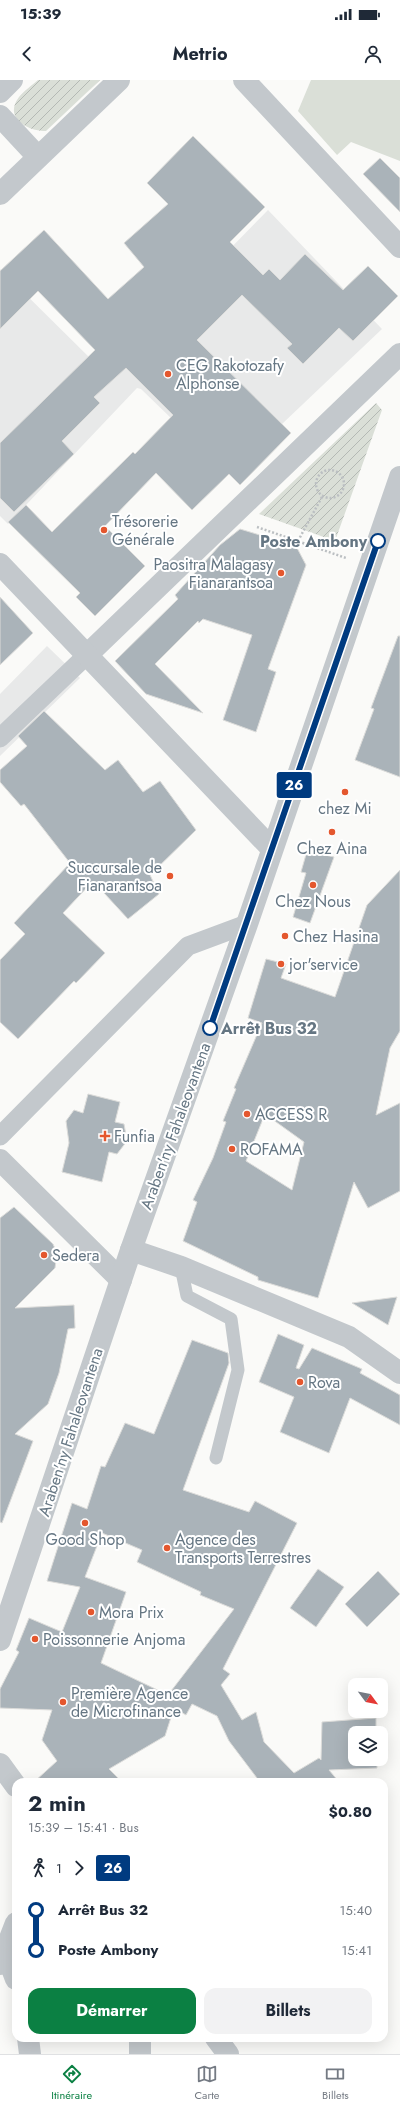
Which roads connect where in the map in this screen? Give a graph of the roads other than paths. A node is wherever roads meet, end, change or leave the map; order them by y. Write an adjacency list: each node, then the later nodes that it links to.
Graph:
1 (12, 80): 4 (street)
2 (119, 80): 6 (street)
3 (244, 80): 8 (street)
4 (0, 92)
5 (0, 116): 6 (street)
6 (38, 157): 7 (street)
7 (0, 194)
8 (400, 248)
9 (400, 354): 12 (street)
10 (400, 477): 14 (street, Araben'ny Fahaleovantena)
11 (0, 564): 12 (street)
12 (87, 655): 13 (street); 14 (street)
13 (0, 738)
14 (272, 849): 15 (street, Araben'ny Fahaleovantena)
15 (247, 924): 16 (street); 18 (street, Araben'ny Fahaleovantena)
16 (0, 1136)
17 (0, 1160): 20 (street)
18 (131, 1250): 19 (street); 20 (street, Araben'ny Fahaleovantena)
19 (181, 1267): 21 (street); 22 (lane)
20 (121, 1280): 23 (street, Araben'ny Fahaleovantena)
21 (400, 1373)
22 (216, 1458)
23 (0, 1640)
24 (0, 1764): 25 (street)
25 (12, 1780)
26 (12, 1934): 27 (street)
27 (3, 1958): 28 (street)
28 (12, 1973)
29 (28, 2042): 32 (street)
30 (140, 2042): 33 (street)
31 (219, 2042): 34 (street)
32 (30, 2054)
33 (140, 2054)
34 (228, 2054)

